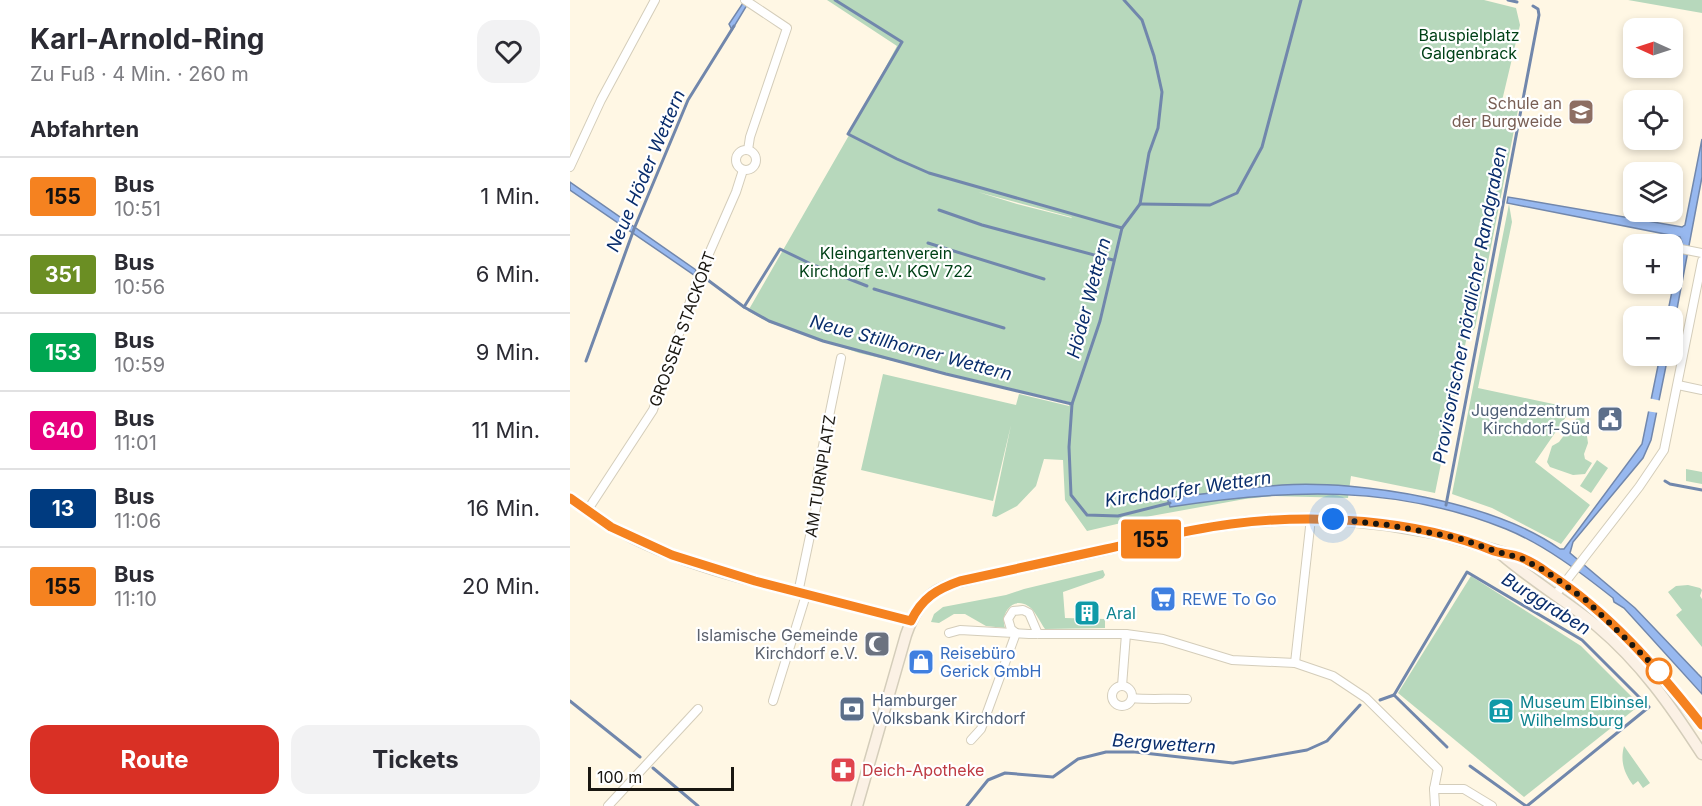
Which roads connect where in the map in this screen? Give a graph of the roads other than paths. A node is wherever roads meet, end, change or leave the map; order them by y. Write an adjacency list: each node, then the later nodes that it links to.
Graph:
1 (655, 0): 4 (street)
2 (747, 2): 3 (street)
3 (748, 150): 5 (street); 5 (street)
4 (570, 167)
5 (743, 170): 13 (street, GROSSER STACKORT)
6 (1683, 249): 7 (street)
7 (1702, 253)
8 (1702, 261): 10 (street)
9 (841, 358): 17 (street, AM TURNPLATZ)
10 (1678, 386): 11 (street); 16 (street)
11 (1702, 390)
12 (570, 498): 13 (street)
13 (587, 510): 17 (street)
14 (1311, 518): 15 (main road); 19 (main road); 24 (street)
15 (1498, 552): 16 (main road); 18 (main road)
16 (1564, 584): 18 (street); 30 (main road)
17 (802, 594): 19 (street); 28 (street, AM TURNPLATZ)
18 (1556, 594): 32 (main road)
19 (911, 621): 35 (main road)
20 (949, 633): 21 (street)
21 (1016, 633): 23 (street); 23 (street); 31 (street)
22 (1126, 633): 23 (street); 24 (street); 25 (street)
23 (1038, 634)
24 (1295, 663): 33 (street)
25 (1122, 686): 26 (street); 26 (street)
26 (1132, 698): 27 (street)
27 (1187, 699)
28 (773, 701)
29 (698, 709): 34 (street)
30 (1702, 725)
31 (971, 740)
32 (1702, 754)
33 (1434, 789): 36 (street); 37 (street)
34 (608, 806)
35 (857, 806)
36 (1435, 806)
37 (1491, 806)

